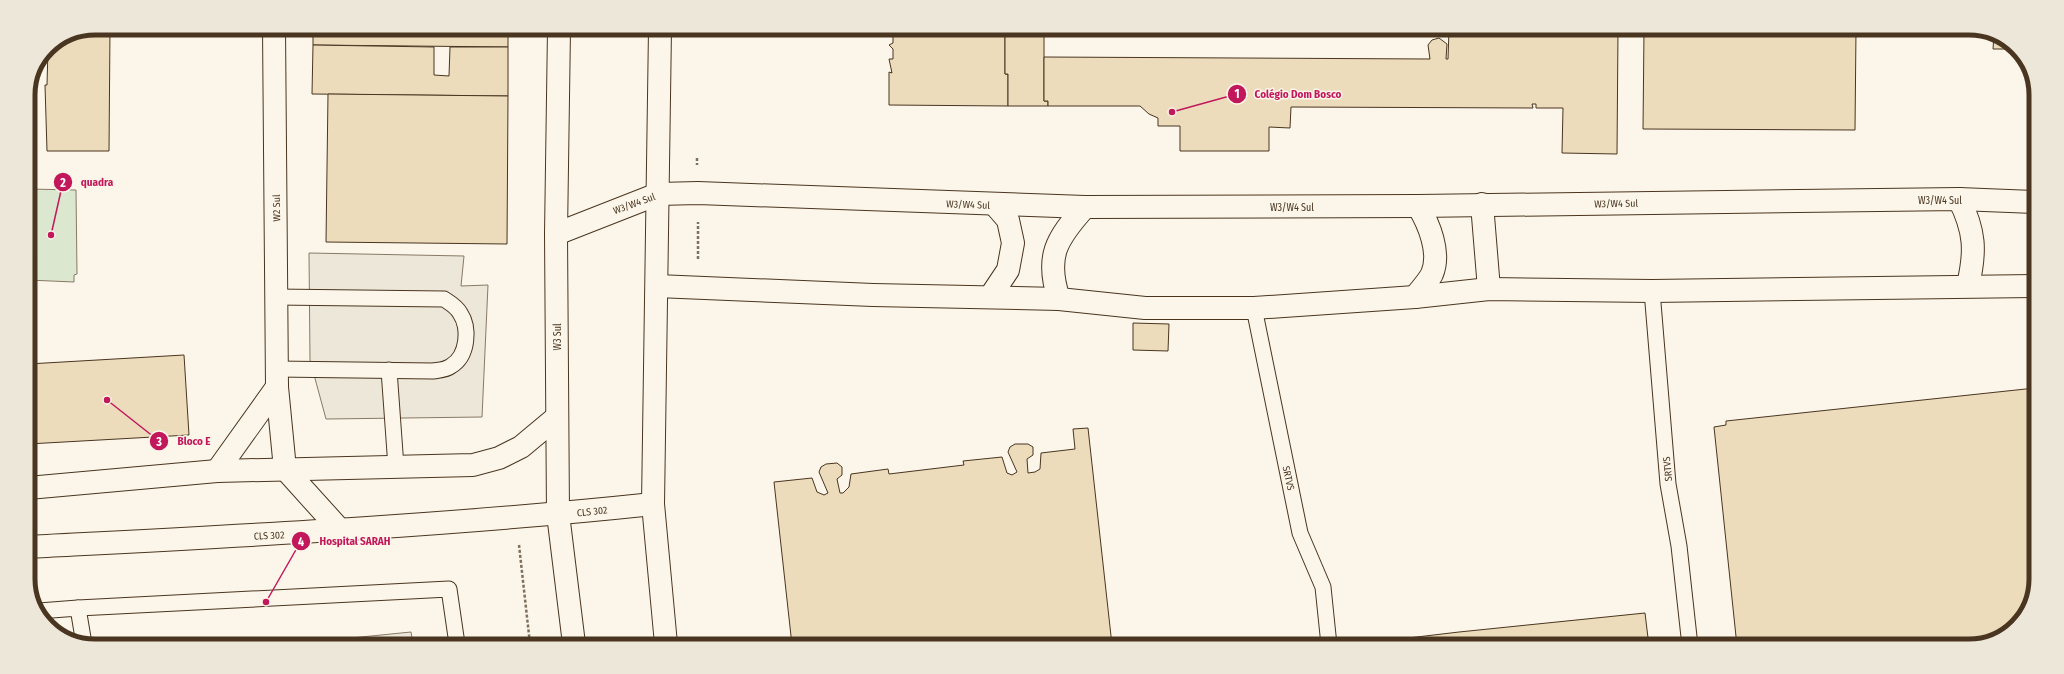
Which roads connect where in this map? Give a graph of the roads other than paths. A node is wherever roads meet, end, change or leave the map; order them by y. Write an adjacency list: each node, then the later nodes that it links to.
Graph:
1 (274, 35): 17 (main road, W2 Sul)
2 (563, 35): 11 (main road, W3 Sul)
3 (660, 35): 4 (main road)
4 (658, 194): 8 (main road, W3/W4 Sul); 11 (main road, W3/W4 Sul); 13 (main road)
5 (1959, 199): 6 (main road, W3/W4 Sul); 7 (main road, W3/W4 Sul); 12 (main road)
6 (2029, 202)
7 (1482, 204): 9 (main road, W3/W4 Sul); 15 (main road)
8 (995, 205): 10 (main road, W3/W4 Sul); 19 (main road)
9 (1418, 206): 10 (main road, W3/W4 Sul); 18 (main road)
10 (1085, 207): 20 (main road)
11 (556, 234): 24 (main road, W3 Sul)
12 (1968, 285): 14 (main road); 16 (main road)
13 (657, 286): 19 (main road); 29 (main road)
14 (2029, 286)
15 (1489, 289): 16 (main road); 18 (main road)
16 (1652, 291): 40 (lane, SRTVS)
17 (275, 297): 22 (lane); 23 (main road, W2 Sul)
18 (1415, 297): 21 (main road)
19 (990, 298): 20 (main road)
20 (1059, 300): 21 (main road)
21 (1254, 308): 39 (lane, SRTVS)
22 (390, 370): 23 (lane); 25 (lane)
23 (277, 378): 26 (main road, W2 Sul); 27 (main road)
24 (557, 417): 25 (main road); 30 (main road, W3 Sul)
25 (396, 467): 26 (main road)
26 (285, 469): 27 (main road); 31 (main road)
27 (218, 471): 28 (main road)
28 (35, 487)
29 (653, 504): 30 (main road, CLS 302); 38 (main road)
30 (558, 514): 31 (main road, CLS 302); 37 (main road, W3 Sul)
31 (341, 531): 32 (main road, CLS 302)
32 (35, 547)
33 (78, 608): 34 (lane); 35 (lane); 36 (lane)
34 (43, 610)
35 (83, 637)
36 (456, 639)
37 (573, 639)
38 (666, 639)
39 (1328, 639)
40 (1689, 639)

